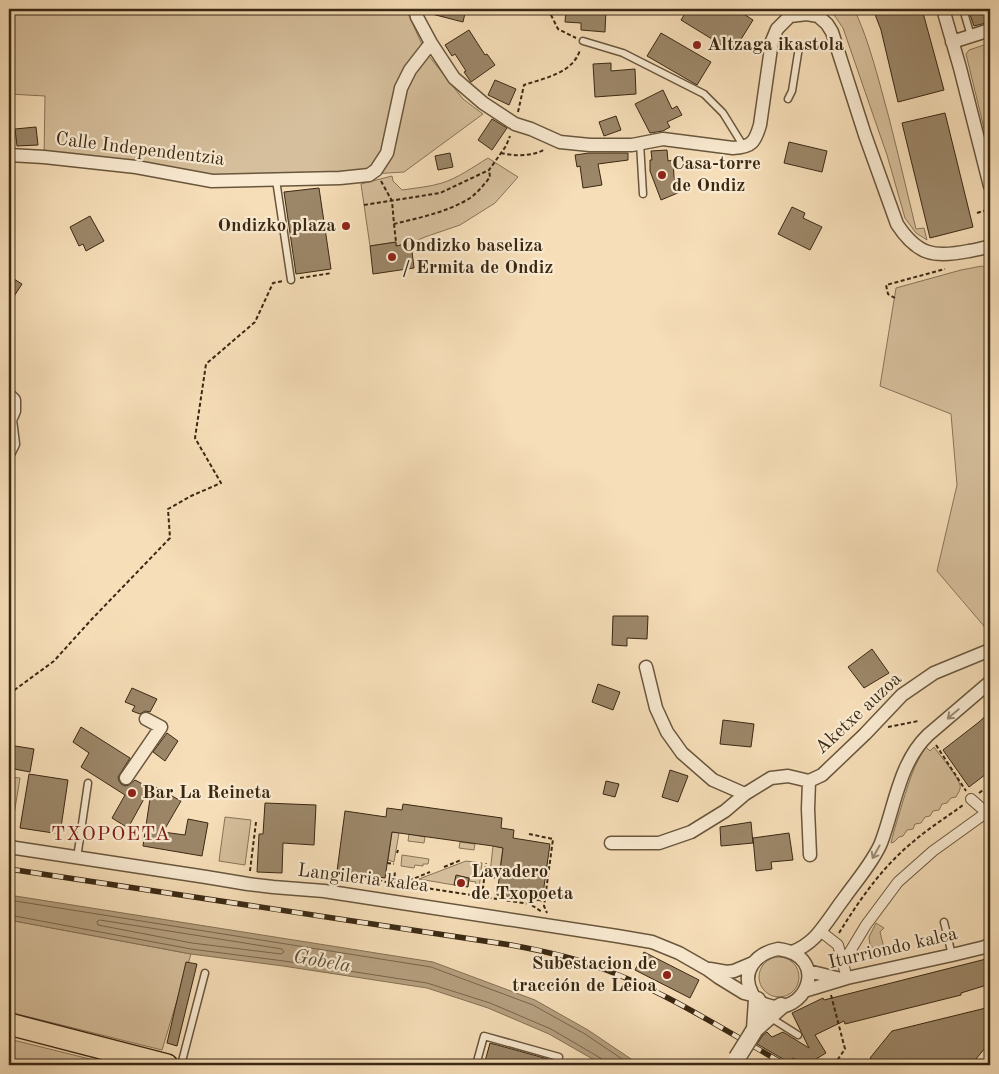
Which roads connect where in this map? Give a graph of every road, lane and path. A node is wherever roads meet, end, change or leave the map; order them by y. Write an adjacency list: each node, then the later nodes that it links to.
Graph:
1 (415, 9): 8 (street)
2 (943, 9): 7 (street)
3 (963, 9): 5 (lane)
4 (990, 30): 5 (street)
5 (971, 37): 7 (street)
6 (584, 41): 13 (lane)
7 (952, 42): 19 (street)
8 (431, 43): 11 (street); 16 (street)
9 (799, 47): 10 (lane)
10 (788, 99)
11 (555, 140): 12 (street); 14 (path)
12 (640, 143): 13 (street); 20 (lane)
13 (745, 148): 27 (street)
14 (501, 153)
15 (9, 155): 18 (street, Calle Independentzia)
16 (378, 167): 18 (street, Calle Independentzia); 21 (path)
17 (489, 170): 25 (path)
18 (276, 180): 30 (lane)
19 (990, 186)
20 (642, 194)
21 (392, 201): 22 (path); 25 (path)
22 (364, 205)
23 (990, 209): 24 (path)
24 (977, 213)
25 (394, 224): 26 (path)
26 (396, 242)
27 (990, 247)
28 (945, 270): 31 (path)
29 (332, 273): 30 (path)
30 (291, 280): 38 (path)
31 (895, 298)
32 (9, 394): 33 (street)
33 (9, 420): 34 (street)
34 (9, 452)
35 (990, 650): 41 (street, Aketxe auzoa)
36 (646, 668): 48 (street)
37 (990, 682): 73 (street, one-way to 73)
38 (9, 694)
39 (146, 719): 43 (street)
40 (918, 721): 41 (path)
41 (868, 731): 44 (street, Aketxe auzoa)
42 (935, 743): 49 (path)
43 (126, 778)
44 (809, 781): 48 (street, Aketxe auzoa); 56 (street, Aketxe auzoa)
45 (88, 783): 57 (lane)
46 (990, 785): 49 (path)
47 (9, 788): 52 (path)
48 (745, 794): 54 (street, Aketxe auzoa)
49 (971, 799): 50 (street); 74 (path)
50 (989, 814): 81 (street)
51 (256, 822): 65 (path)
52 (9, 828)
53 (529, 834): 71 (path)
54 (611, 843)
55 (9, 848): 57 (street, Langileria kalea)
56 (810, 855)
57 (77, 858): 79 (street, Langileria kalea)
58 (461, 860): 62 (path)
59 (387, 863): 61 (path)
60 (486, 863): 67 (path)
61 (394, 864)
62 (444, 866)
63 (395, 871): 69 (path)
64 (430, 872): 70 (path)
65 (249, 874)
66 (300, 876): 69 (path)
67 (485, 876): 68 (path); 71 (path)
68 (499, 878)
69 (394, 883): 70 (path)
70 (400, 884): 71 (path)
71 (482, 897)
72 (944, 922): 77 (lane)
73 (819, 936): 74 (street); 76 (street)
74 (834, 942): 81 (street)
75 (990, 944): 77 (street, Iturriondo kalea)
76 (792, 952): 78 (street); 80 (street)
77 (952, 955): 81 (street, Iturriondo kalea)
78 (753, 963): 79 (street, Langileria kalea); 85 (street)
79 (707, 969): 85 (street, Langileria kalea)
80 (808, 971): 81 (street); 83 (street)
81 (843, 971): 83 (street, Iturriondo kalea)
82 (205, 973): 92 (lane)
83 (804, 991): 86 (street)
84 (830, 993): 95 (path)
85 (755, 997): 86 (street); 88 (street)
86 (775, 1012): 88 (street); 89 (lane)
87 (9, 1024): 91 (main road)
88 (753, 1031): 90 (street, bridge)
89 (798, 1035)
90 (735, 1062)
91 (167, 1065)
92 (181, 1065)
93 (476, 1065): 94 (lane)
94 (557, 1065)
95 (834, 1065)

